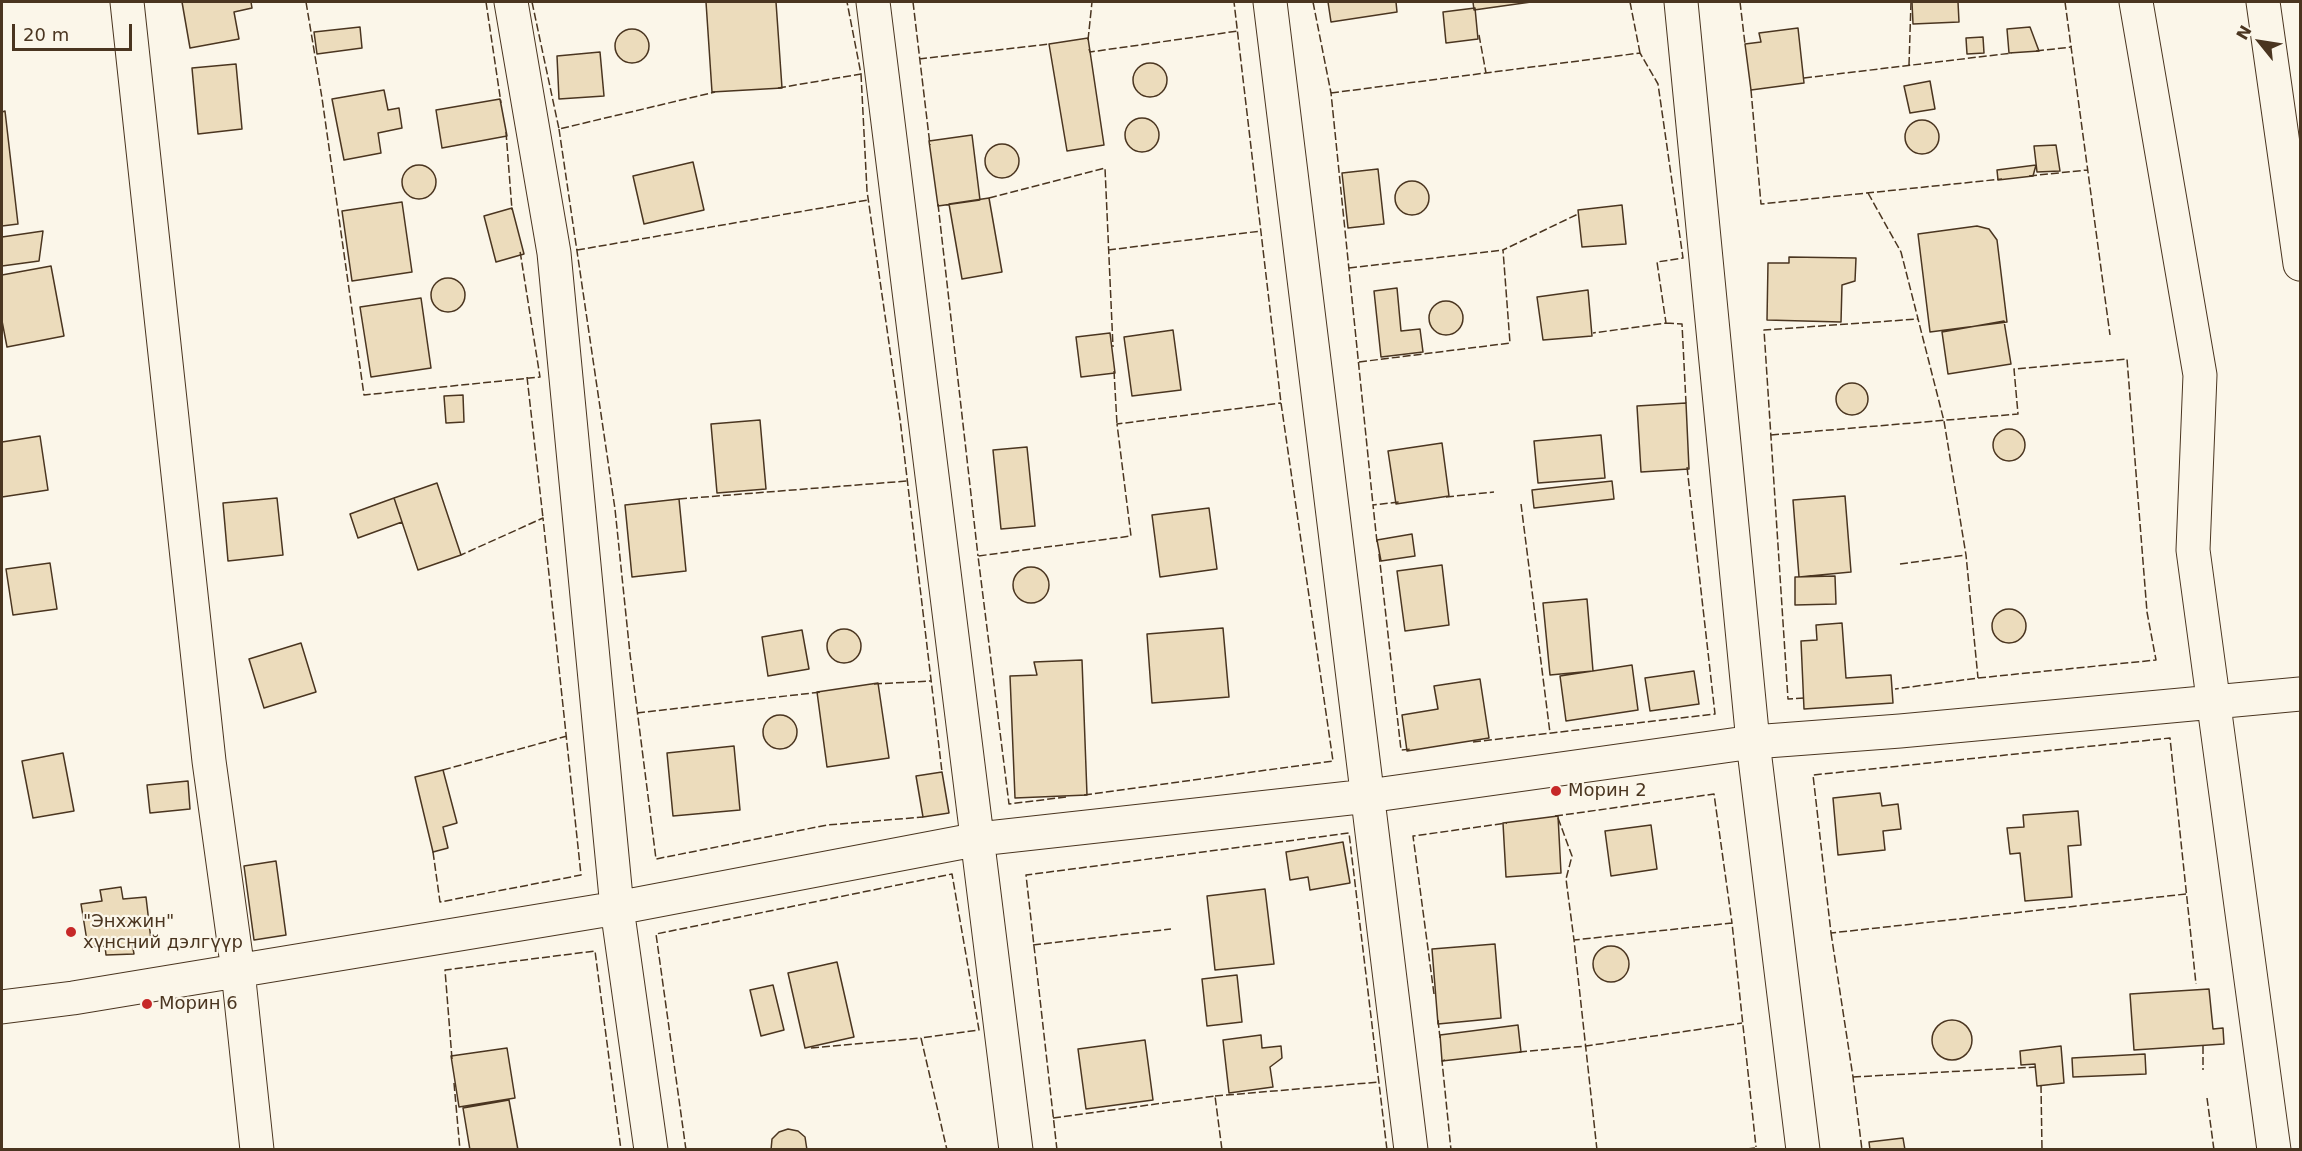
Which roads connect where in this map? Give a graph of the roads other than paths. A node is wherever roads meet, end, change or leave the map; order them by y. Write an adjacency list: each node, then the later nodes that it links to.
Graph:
1 (128, 2): 15 (street)
2 (511, 2): 14 (street)
3 (873, 2): 13 (street)
4 (1270, 2): 12 (street)
5 (1681, 2): 11 (street)
6 (2136, 2): 10 (street)
7 (2263, 2): 8 (street)
8 (2301, 264)
9 (2301, 694): 10 (street)
10 (2215, 701): 11 (street); 22 (street)
11 (1753, 742): 12 (street); 21 (street)
12 (1368, 796): 13 (street); 20 (street)
13 (979, 839): 14 (street); 19 (street)
14 (617, 908): 15 (street); 18 (street)
15 (238, 971): 16 (street); 17 (street)
16 (2, 1007)
17 (257, 1149)
18 (651, 1149)
19 (1016, 1149)
20 (1411, 1149)
21 (1803, 1149)
22 (2274, 1149)

